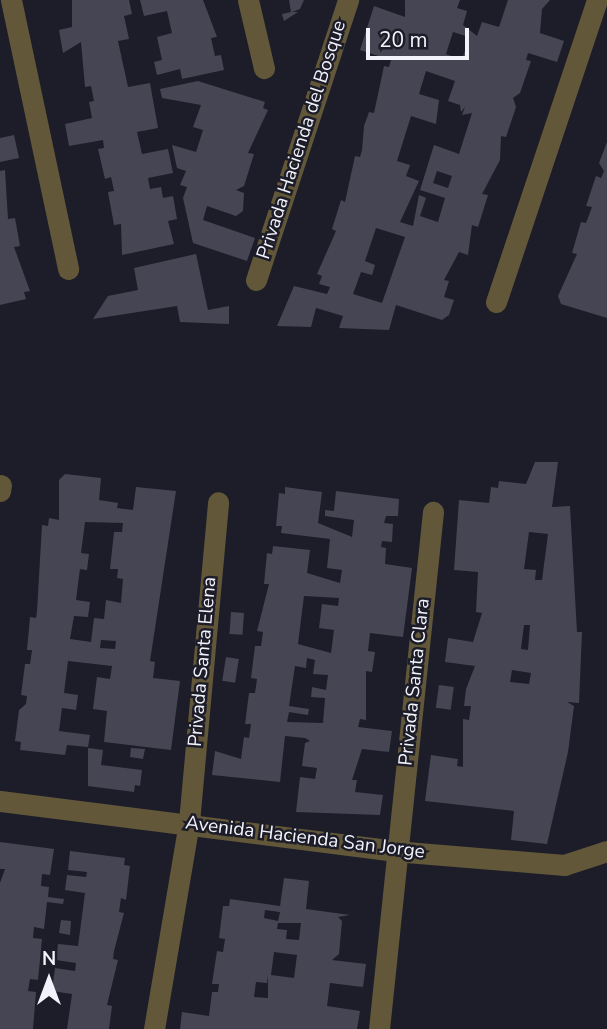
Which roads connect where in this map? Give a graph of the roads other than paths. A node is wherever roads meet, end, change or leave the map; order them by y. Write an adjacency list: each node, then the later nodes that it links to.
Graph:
1 (11, 0): 6 (street)
2 (248, 0): 5 (street)
3 (348, 0): 7 (street, Privada Hacienda del Bosque)
4 (597, 0): 8 (street)
5 (264, 68)
6 (68, 269)
7 (256, 279)
8 (496, 302)
9 (218, 502): 12 (street, Privada Santa Elena)
10 (433, 512): 13 (street, Privada Santa Clara)
11 (0, 802): 12 (street, Avenida Hacienda San Jorge)
12 (188, 822): 13 (street, Avenida Hacienda San Jorge); 15 (street, Privada Santa Elena)
13 (394, 851): 14 (street, Avenida Hacienda San Jorge); 16 (street, Privada Santa Clara)
14 (607, 851)
15 (154, 1029)
16 (379, 1029)

